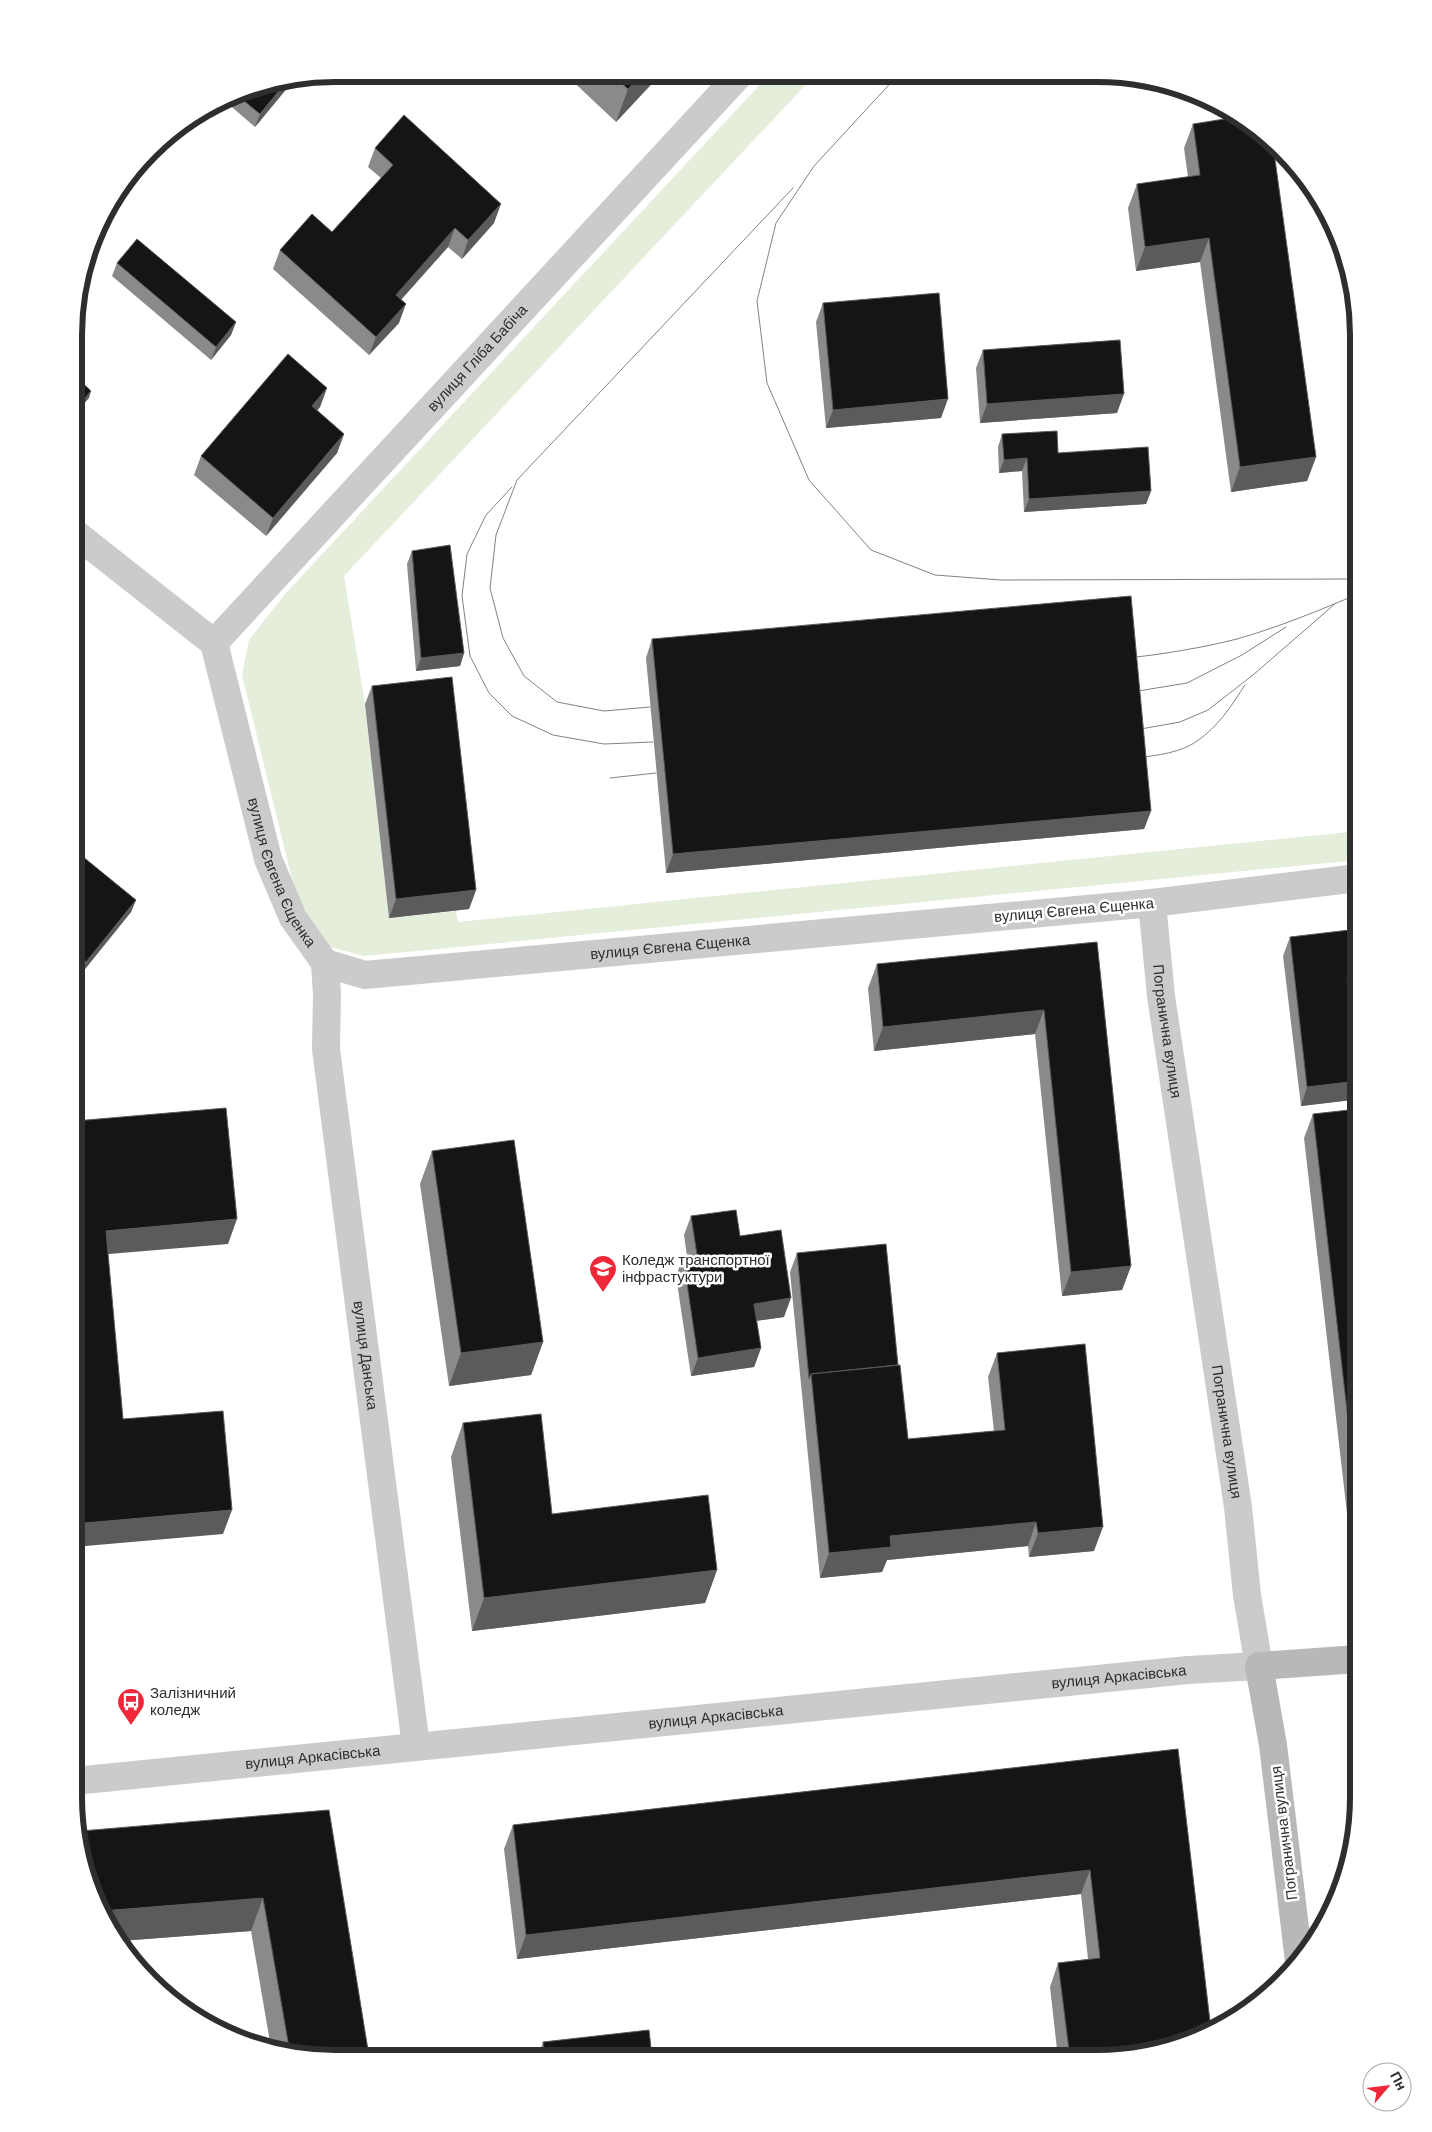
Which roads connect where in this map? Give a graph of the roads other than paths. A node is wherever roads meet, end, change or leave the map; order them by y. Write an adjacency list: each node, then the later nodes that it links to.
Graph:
1 (732, 83): 3 (street, вулиця Гліба Бабіча)
2 (83, 540): 3 (street)
3 (214, 643): 6 (street, вулиця Євгена Єщенка)
4 (1350, 879): 5 (street, вулиця Євгена Єщенка)
5 (1152, 903): 6 (street, вулиця Євгена Єщенка); 8 (street, Погранична вулиця)
6 (325, 963): 9 (street, вулиця Данська)
7 (1350, 1660): 8 (main road, вулиця Аркасівська)
8 (1259, 1666): 9 (street, вулиця Аркасівська); 11 (main road, Погранична вулиця)
9 (416, 1746): 10 (street, вулиця Аркасівська)
10 (83, 1780)
11 (1298, 1949)

